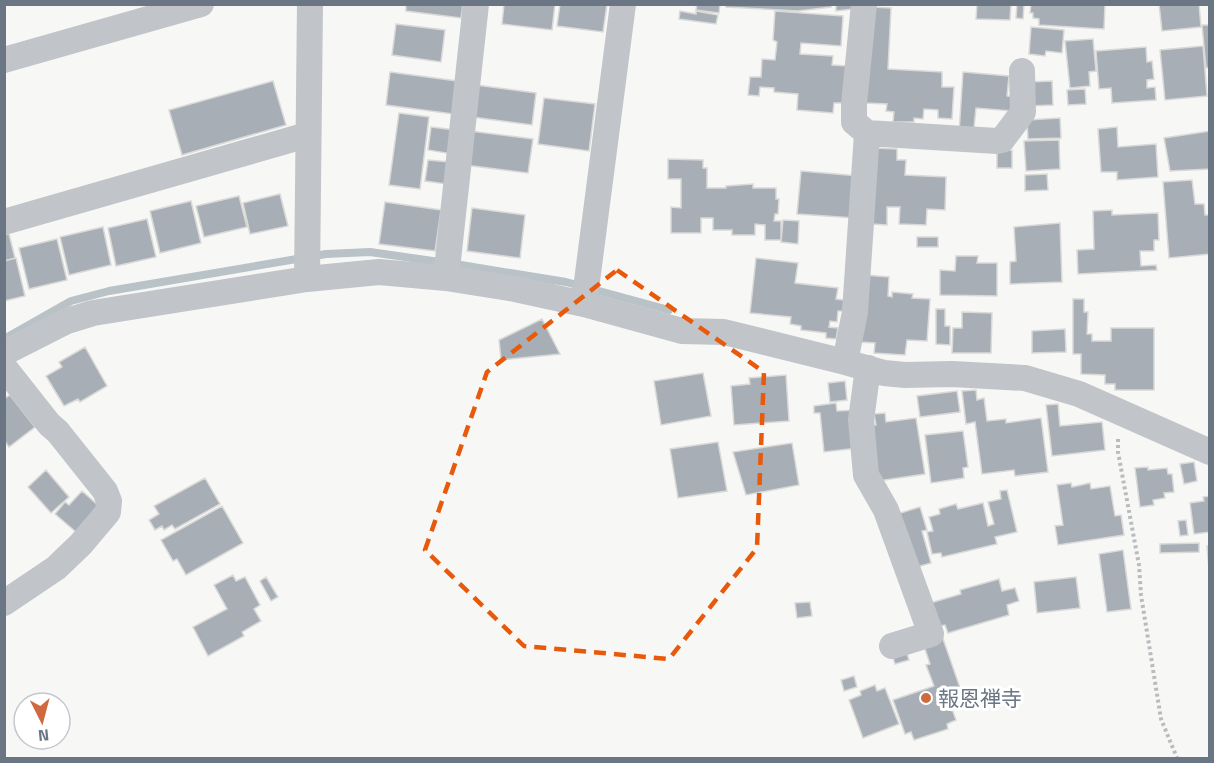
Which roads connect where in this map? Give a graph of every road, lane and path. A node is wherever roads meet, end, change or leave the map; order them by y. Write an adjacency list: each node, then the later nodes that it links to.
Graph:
1 (201, 4): 6 (street)
2 (310, 4): 9 (street)
3 (476, 4): 12 (street)
4 (623, 4): 13 (street)
5 (864, 4): 8 (street)
6 (4, 60)
7 (1022, 71): 8 (street)
8 (867, 133): 15 (street)
9 (308, 135): 10 (street); 11 (street)
10 (4, 222)
11 (306, 263): 12 (street); 14 (street)
12 (448, 268): 13 (street)
13 (585, 292): 15 (street)
14 (4, 353)
15 (856, 365): 17 (street); 20 (street)
16 (4, 367): 19 (street)
17 (1116, 410): 18 (street); 21 (path)
18 (1209, 452)
19 (4, 603)
20 (892, 646)
21 (1177, 759)

